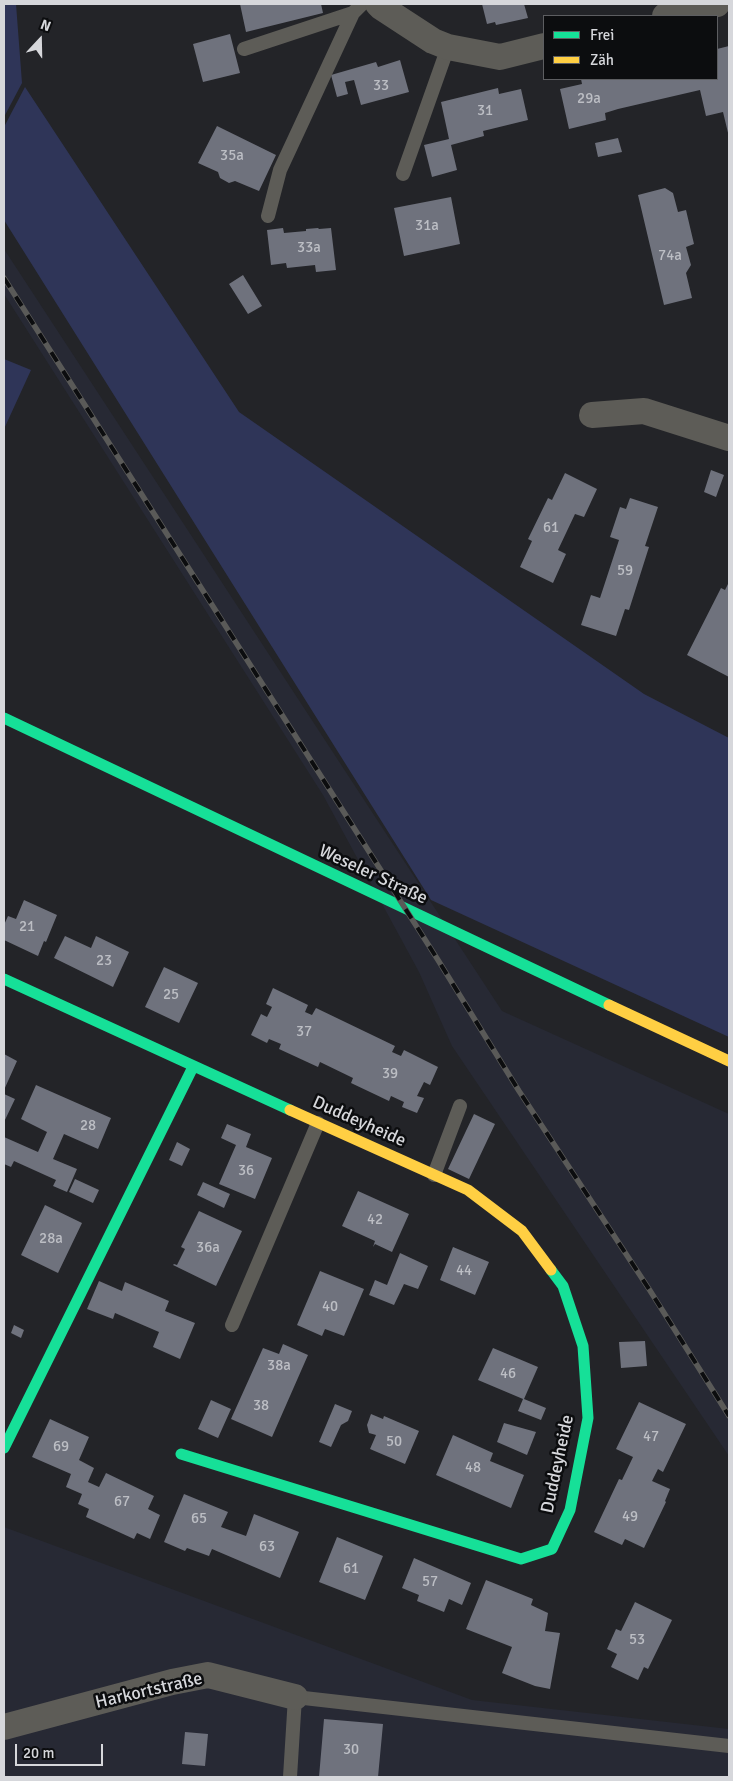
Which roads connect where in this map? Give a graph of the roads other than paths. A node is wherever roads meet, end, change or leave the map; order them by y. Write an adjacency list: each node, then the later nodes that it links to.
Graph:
1 (378, 4): 6 (street)
2 (716, 4): 4 (street)
3 (358, 8): 7 (lane); 9 (lane)
4 (669, 15)
5 (543, 46): 6 (street)
6 (448, 48): 8 (lane)
7 (244, 49)
8 (403, 174)
9 (268, 216)
10 (592, 415): 11 (street)
11 (729, 438)
12 (4, 718): 14 (street, Weseler Straße)
13 (4, 979): 15 (street, Duddeyheide)
14 (729, 1060)
15 (193, 1067): 17 (street, Duddeyheide); 20 (street)
16 (460, 1106): 18 (lane)
17 (318, 1123): 18 (street, Duddeyheide); 19 (lane)
18 (434, 1175): 21 (street, Duddeyheide)
19 (232, 1325)
20 (4, 1448)
21 (181, 1454)
22 (294, 1697): 23 (street, Harkortstraße); 24 (lane); 25 (lane)
23 (4, 1727)
24 (729, 1746)
25 (290, 1777)

